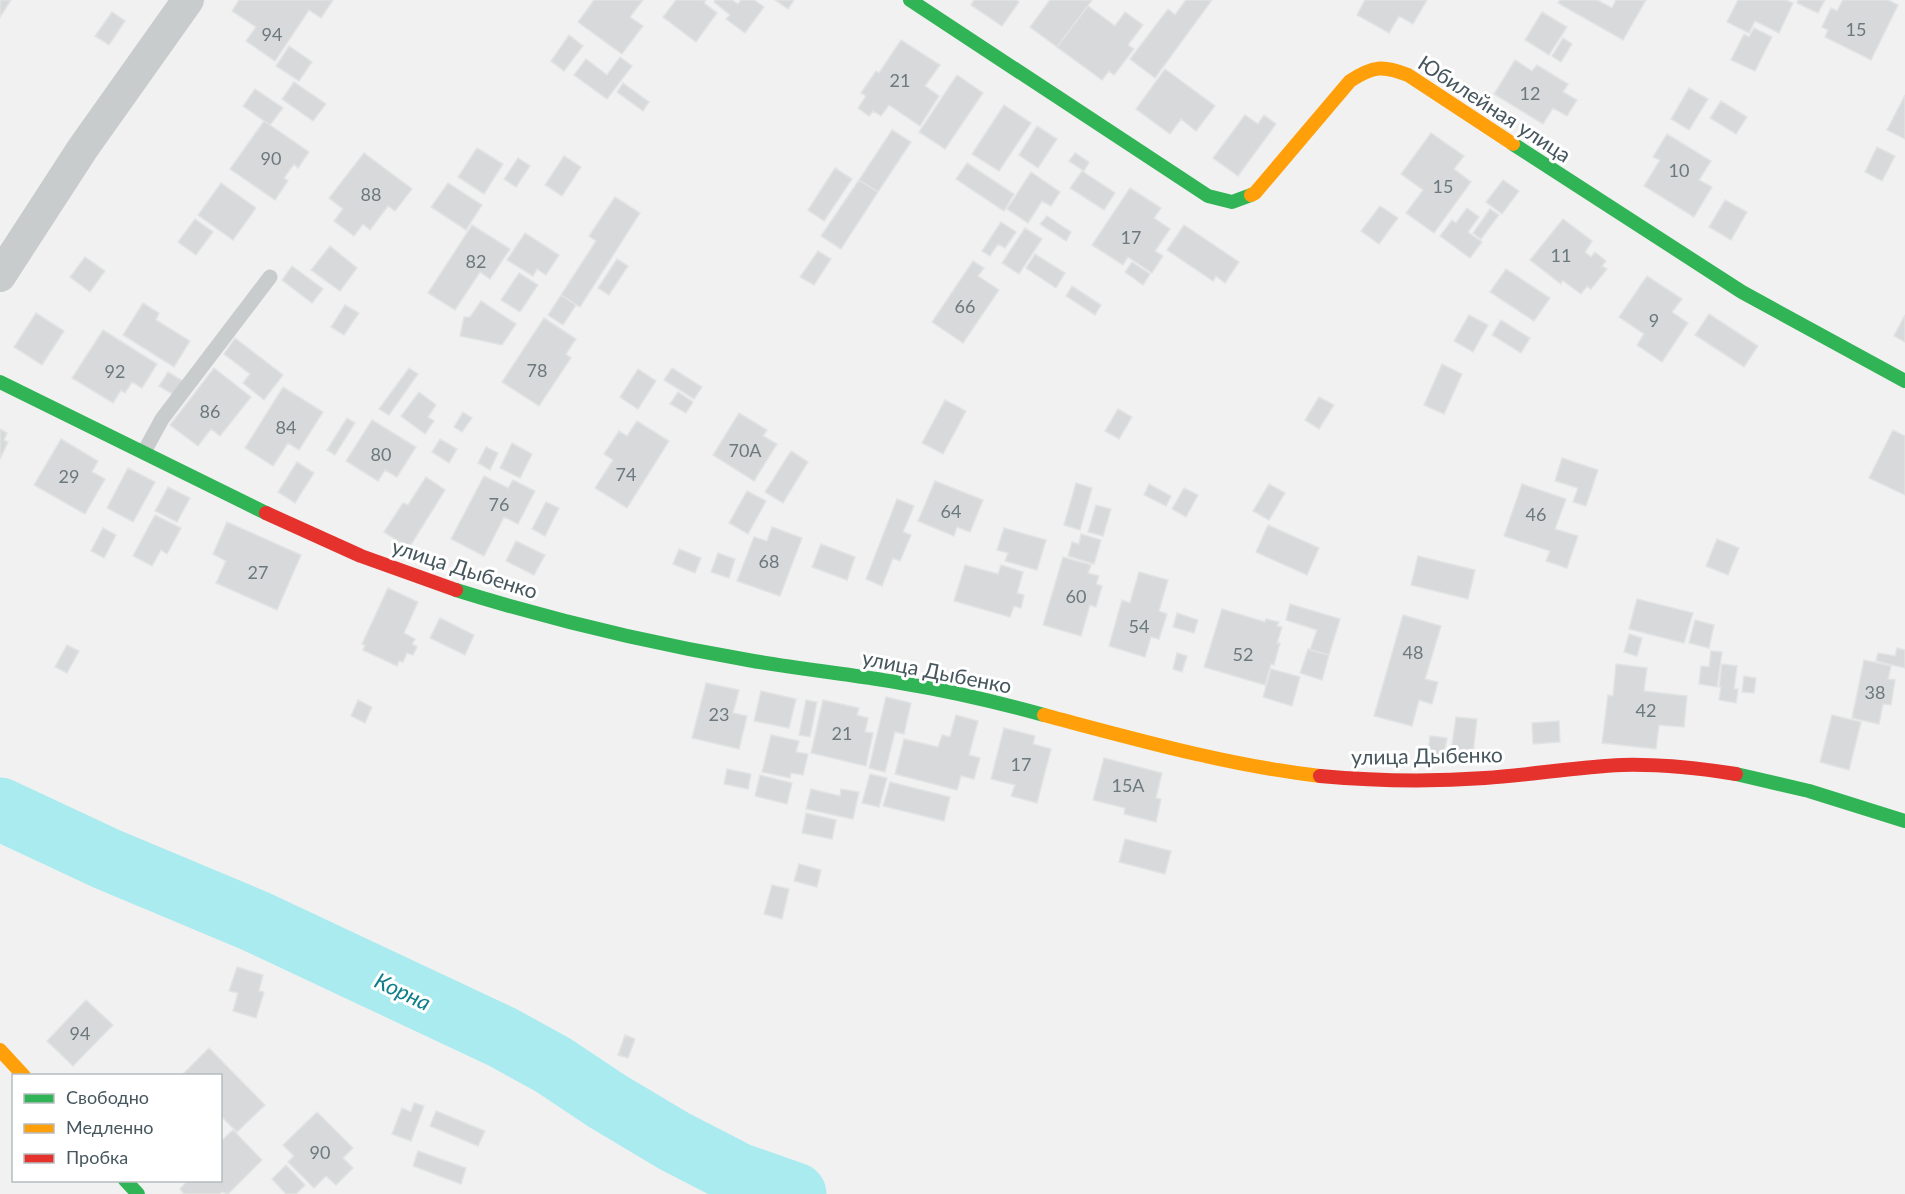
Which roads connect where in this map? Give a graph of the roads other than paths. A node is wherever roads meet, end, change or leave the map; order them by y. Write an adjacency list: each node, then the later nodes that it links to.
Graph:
1 (188, 0): 3 (street)
2 (910, 0): 5 (street, Юбилейная улица)
3 (0, 276)
4 (270, 277): 7 (lane)
5 (1905, 381)
6 (0, 382): 7 (street, улица Дыбенко)
7 (144, 452): 8 (street, улица Дыбенко)
8 (1905, 821)
9 (0, 1050): 10 (street)
10 (22, 1074)
11 (127, 1182): 12 (street)
12 (138, 1194)

